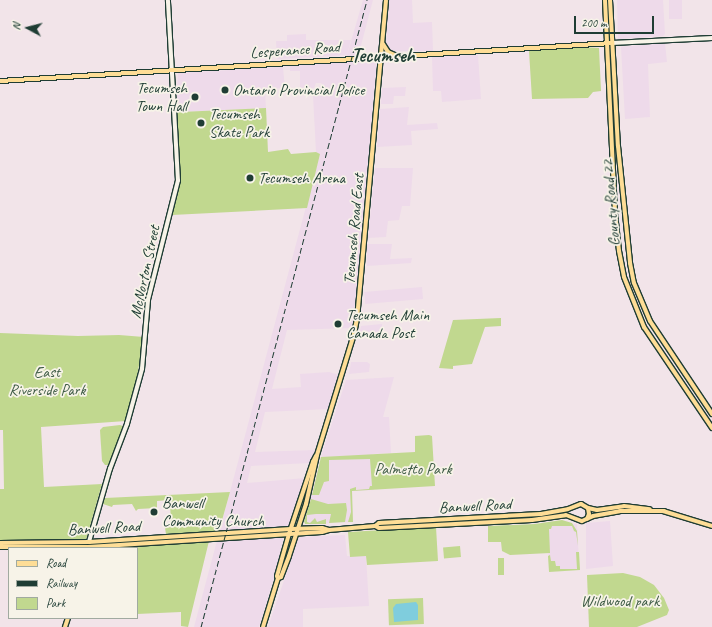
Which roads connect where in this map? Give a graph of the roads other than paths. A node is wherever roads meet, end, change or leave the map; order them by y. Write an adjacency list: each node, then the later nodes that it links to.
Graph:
1 (168, 0): 10 (street, McNorton Street)
2 (386, 0): 6 (main road, Tecumseh Road East)
3 (605, 0): 7 (main road, County Road 22)
4 (610, 0): 7 (main road, County Road 22)
5 (712, 38): 7 (street, Lesperance Road)
6 (383, 40): 8 (main road); 9 (main road, Tecumseh Road East)
7 (609, 43): 8 (main road, Lesperance Road); 12 (main road, County Road 22); 13 (main road, County Road 22)
8 (399, 56): 9 (main road, Lesperance Road)
9 (382, 57): 10 (main road, Lesperance Road); 14 (main road, Tecumseh Road East)
10 (172, 71): 11 (main road, Lesperance Road); 27 (street, McNorton Street)
11 (0, 81)
12 (712, 414)
13 (712, 428)
14 (317, 455): 22 (main road, Tecumseh Road East); 23 (main road, Tecumseh Road East)
15 (576, 505): 16 (main road); 18 (main road); 20 (main road, Banwell Road)
16 (588, 508): 17 (main road); 19 (main road)
17 (664, 511): 19 (main road); 21 (main road)
18 (574, 518): 19 (main road); 20 (main road, Banwell Road)
19 (587, 519)
20 (376, 526): 24 (main road, Banwell Road)
21 (712, 526)
22 (291, 529): 23 (main road, Banwell Road); 25 (main road, Tecumseh Road East); 27 (main road, Banwell Road)
23 (298, 529): 24 (main road, Banwell Road); 26 (main road, Tecumseh Road East)
24 (329, 530): 26 (main road, Banwell Road)
25 (289, 534): 26 (main road, Banwell Road); 30 (main road, Banwell Road); 31 (main road, Tecumseh Road East)
26 (296, 534): 31 (main road, Tecumseh Road East)
27 (89, 542): 28 (main road, Banwell Road); 29 (main road)
28 (0, 543)
29 (88, 547)
30 (102, 547)
31 (278, 578): 32 (main road, Tecumseh Road East)
32 (263, 627)

